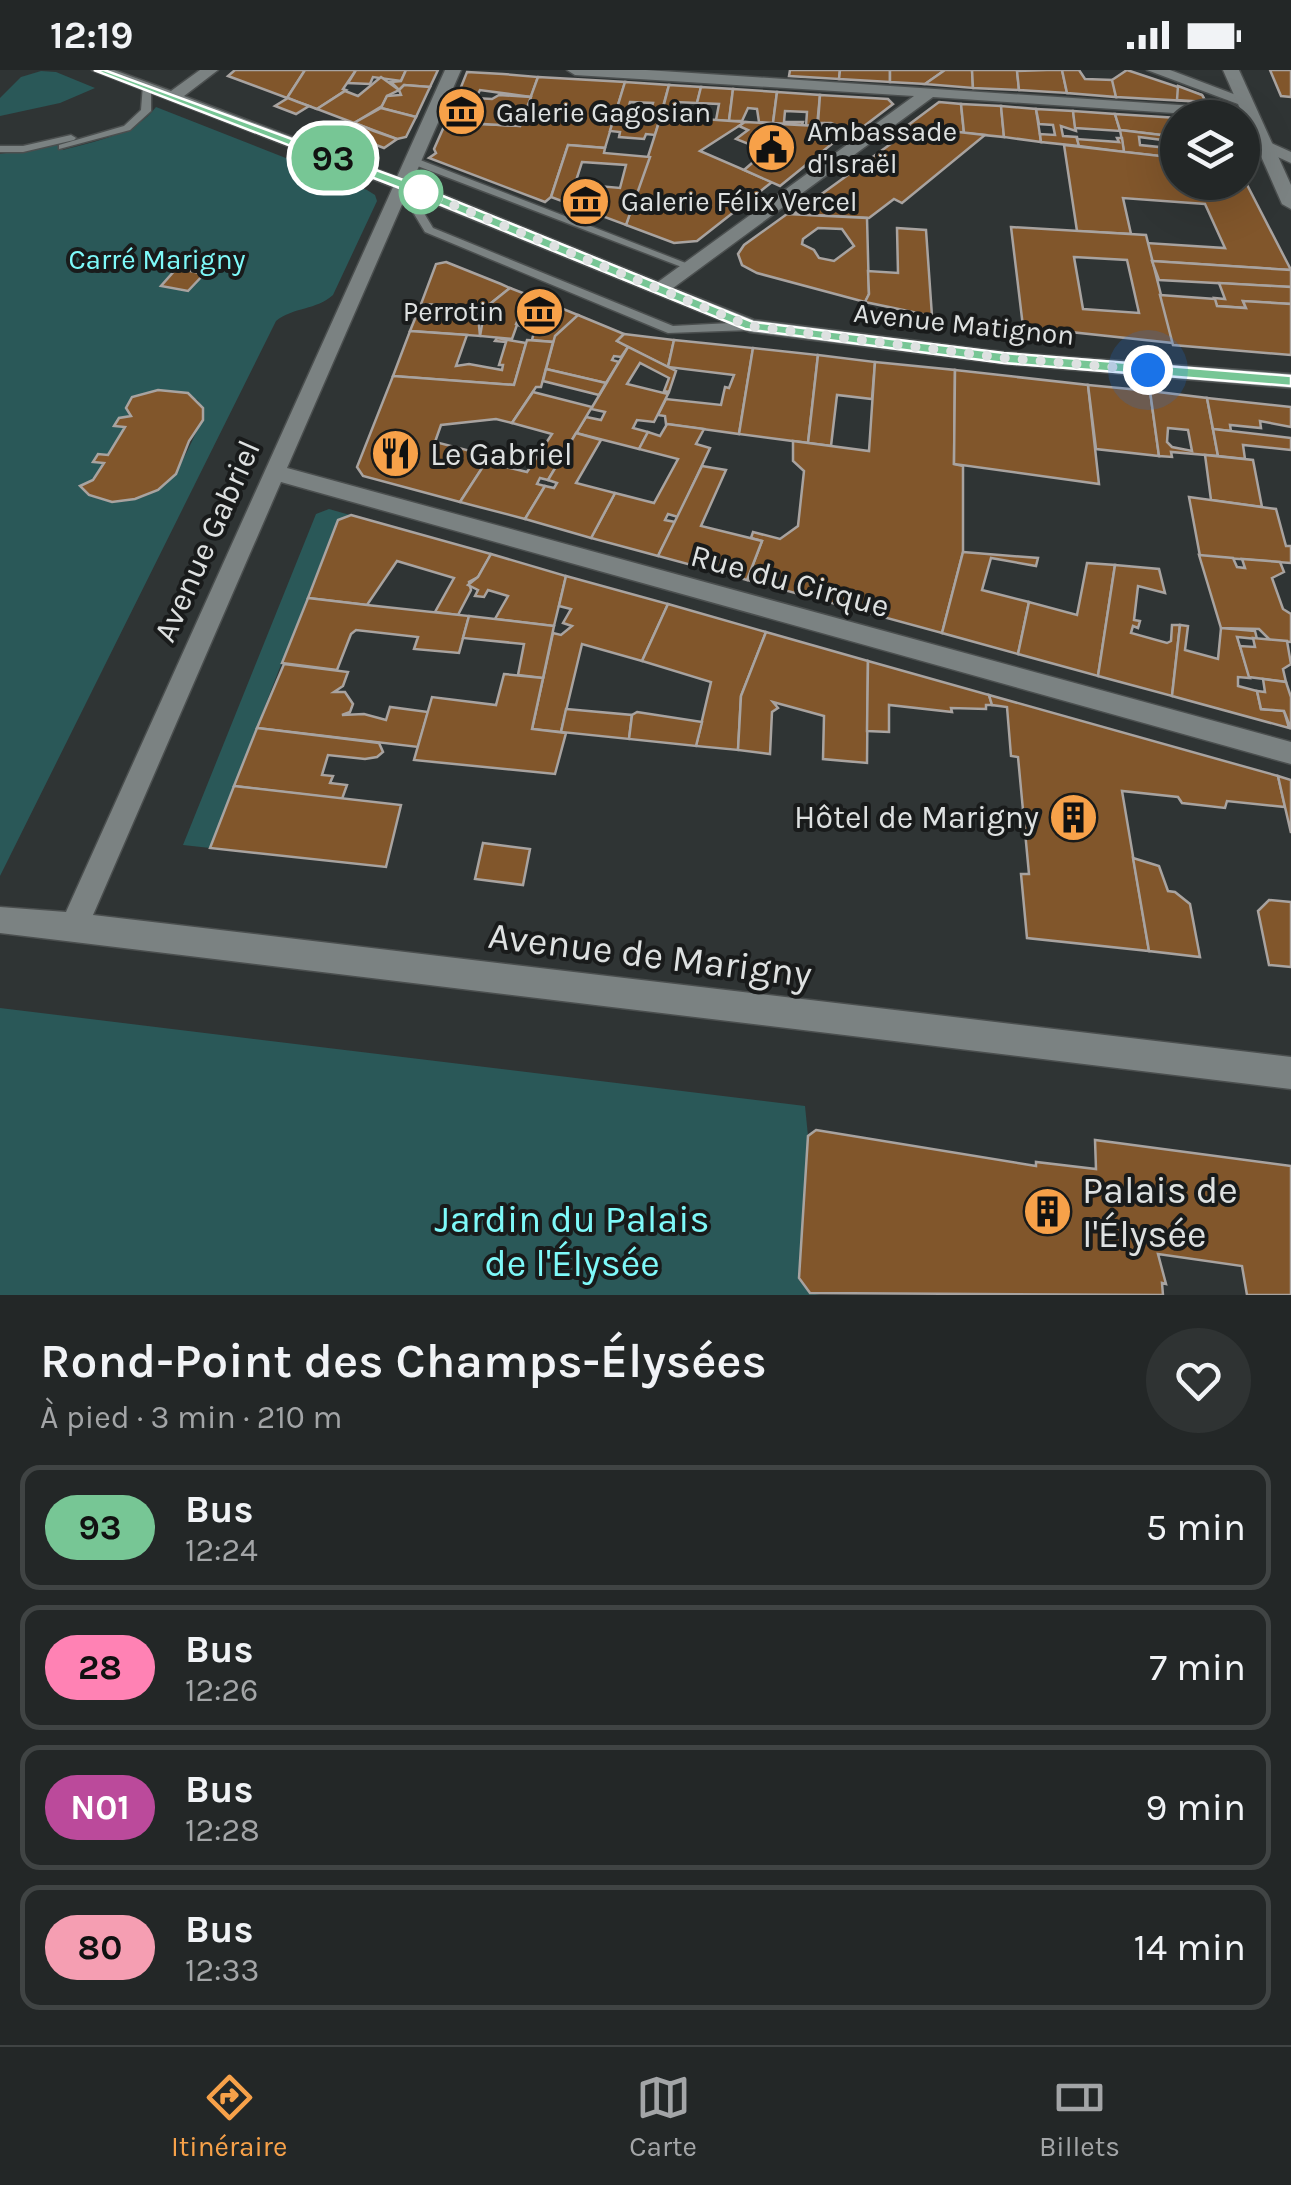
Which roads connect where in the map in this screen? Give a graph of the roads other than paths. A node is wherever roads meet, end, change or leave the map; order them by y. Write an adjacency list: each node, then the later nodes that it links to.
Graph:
1 (100, 70): 7 (street, Avenue Matignon)
2 (210, 70): 9 (street)
3 (452, 70): 19 (street, Avenue Gabriel)
4 (575, 70): 8 (street)
5 (1155, 70): 10 (street)
6 (1231, 70): 11 (street)
7 (146, 87): 9 (street, Avenue Matignon); 16 (lane)
8 (929, 93): 12 (street); 22 (street)
9 (173, 96): 20 (street, Avenue Matignon)
10 (1229, 100)
11 (1243, 100)
12 (1160, 103)
13 (89, 133): 17 (lane)
14 (1260, 139): 15 (street)
15 (1262, 144): 18 (street); 21 (street)
16 (62, 147)
17 (0, 149)
18 (1291, 158)
19 (411, 160): 20 (street, Avenue Gabriel); 22 (lane)
20 (401, 184): 23 (street, Avenue Matignon); 24 (lane, Avenue Matignon); 26 (street, Avenue Gabriel)
21 (1291, 204)
22 (691, 267): 23 (street)
23 (661, 288): 24 (street, Avenue Matignon)
24 (750, 326): 25 (street, Avenue Matignon)
25 (1291, 381)
26 (272, 472): 27 (street, Rue du Cirque); 29 (street, Avenue Gabriel)
27 (1291, 753)
28 (0, 920): 29 (street, Avenue de Marigny)
29 (74, 926): 30 (street, Avenue de Marigny)
30 (1291, 1072)

